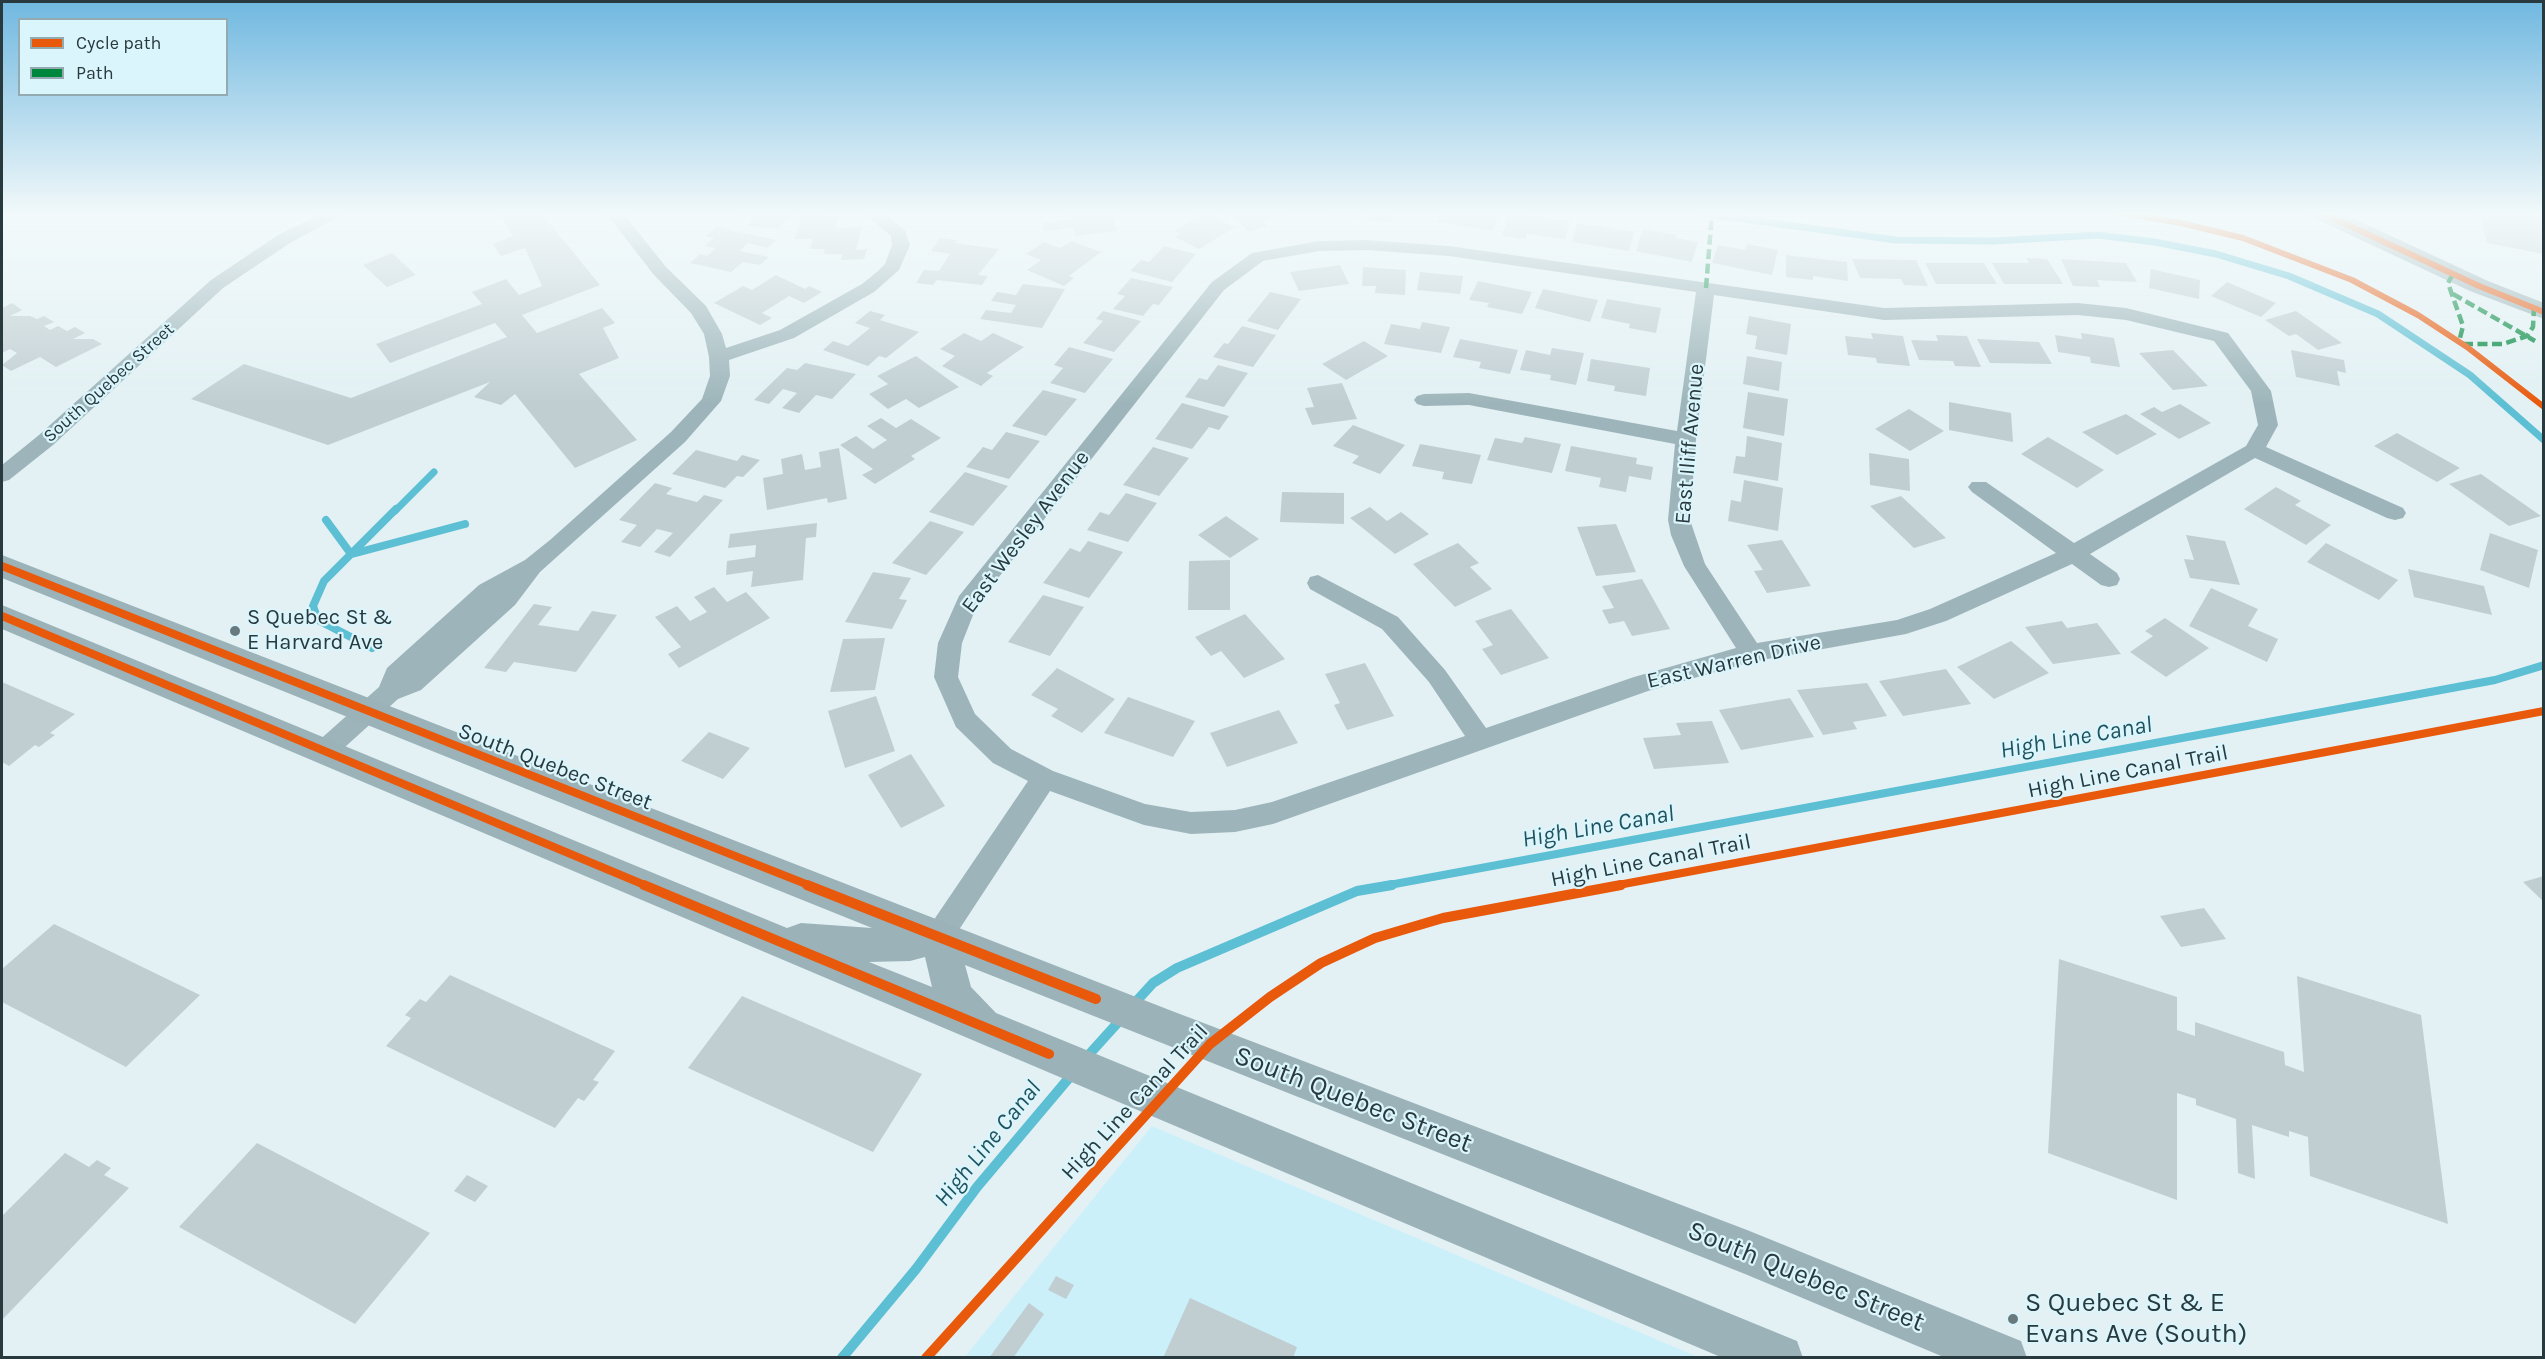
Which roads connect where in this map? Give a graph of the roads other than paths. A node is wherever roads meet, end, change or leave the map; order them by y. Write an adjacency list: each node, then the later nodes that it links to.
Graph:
1 (228, 276): 13 (street, South Quebec Street)
2 (665, 276): 9 (street)
3 (882, 276): 9 (street)
4 (1231, 276): 25 (street, East Wesley Avenue)
5 (1623, 276): 7 (street, East Wesley Avenue)
6 (2459, 276): 8 (main road)
7 (1706, 288): 11 (street, East Iliff Avenue); 12 (street)
8 (2544, 312)
9 (719, 357): 22 (street)
10 (1424, 400): 11 (street)
11 (1686, 439): 21 (street, East Iliff Avenue)
12 (2254, 450): 15 (street); 16 (street, East Warren Drive)
13 (2, 475)
14 (1979, 487): 16 (street)
15 (2395, 513)
16 (2073, 554): 18 (street); 21 (street, East Warren Drive)
17 (2, 566): 22 (main road, South Quebec Street)
18 (2109, 579)
19 (1318, 583): 23 (street)
20 (2, 616): 24 (main road)
21 (1751, 653): 23 (street, East Warren Drive)
22 (379, 702): 24 (street); 27 (main road, South Quebec Street)
23 (1481, 740): 25 (street, East Warren Drive)
24 (325, 750): 26 (main road)
25 (1044, 778): 27 (street)
26 (763, 936): 27 (main road); 28 (main road)
27 (939, 936): 28 (main road); 30 (main road, South Quebec Street)
28 (986, 1028): 29 (main road)
29 (1780, 1358)
30 (2004, 1358)

